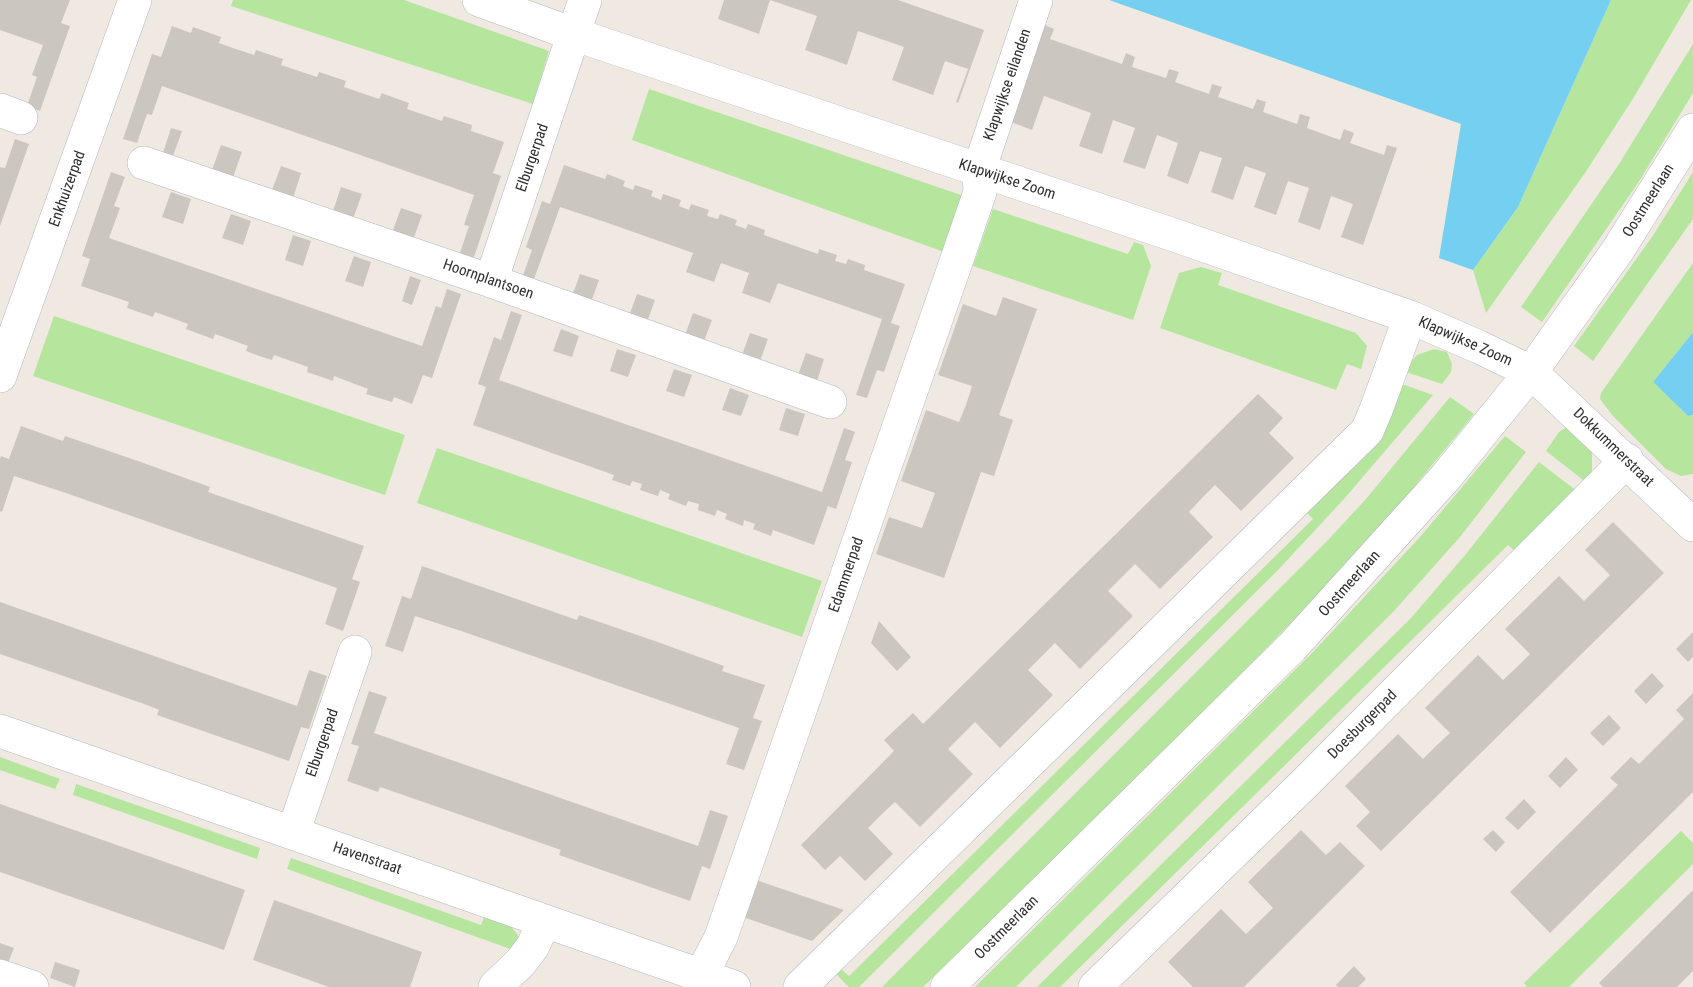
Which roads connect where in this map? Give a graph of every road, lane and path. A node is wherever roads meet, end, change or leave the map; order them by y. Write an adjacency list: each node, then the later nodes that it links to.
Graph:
1 (135, 0): 12 (street, Enkhuizerpad)
2 (479, 0): 5 (street, Klapwijkse Zoom)
3 (585, 0): 5 (street)
4 (1036, 0): 8 (street, Klapwijkse eilanden)
5 (573, 34): 8 (street, Klapwijkse Zoom); 9 (street, Elburgerpad)
6 (1693, 130): 11 (street, Oostmeerlaan)
7 (144, 163): 9 (street, Hoornplantsoen)
8 (979, 170): 10 (street, Klapwijkse Zoom); 21 (street, Edammerpad)
9 (491, 281): 13 (street, Hoornplantsoen)
10 (1410, 317): 11 (street, Klapwijkse Zoom); 25 (street)
11 (1531, 372): 14 (street, Dokkummerstraat); 26 (street, Oostmeerlaan)
12 (0, 376)
13 (831, 402)
14 (1627, 460): 15 (street, Dokkummerstraat); 27 (street, Doesburgerpad)
15 (1690, 517)
16 (355, 652): 18 (street, Elburgerpad)
17 (0, 731): 18 (street, Havenstraat)
18 (292, 834): 19 (street, Havenstraat)
19 (544, 921): 21 (street, Havenstraat); 23 (street)
20 (0, 976): 22 (street)
21 (701, 976): 24 (street, Havenstraat)
22 (32, 987)
23 (495, 987)
24 (734, 987)
25 (800, 987)
26 (947, 987)
27 (1095, 987)

